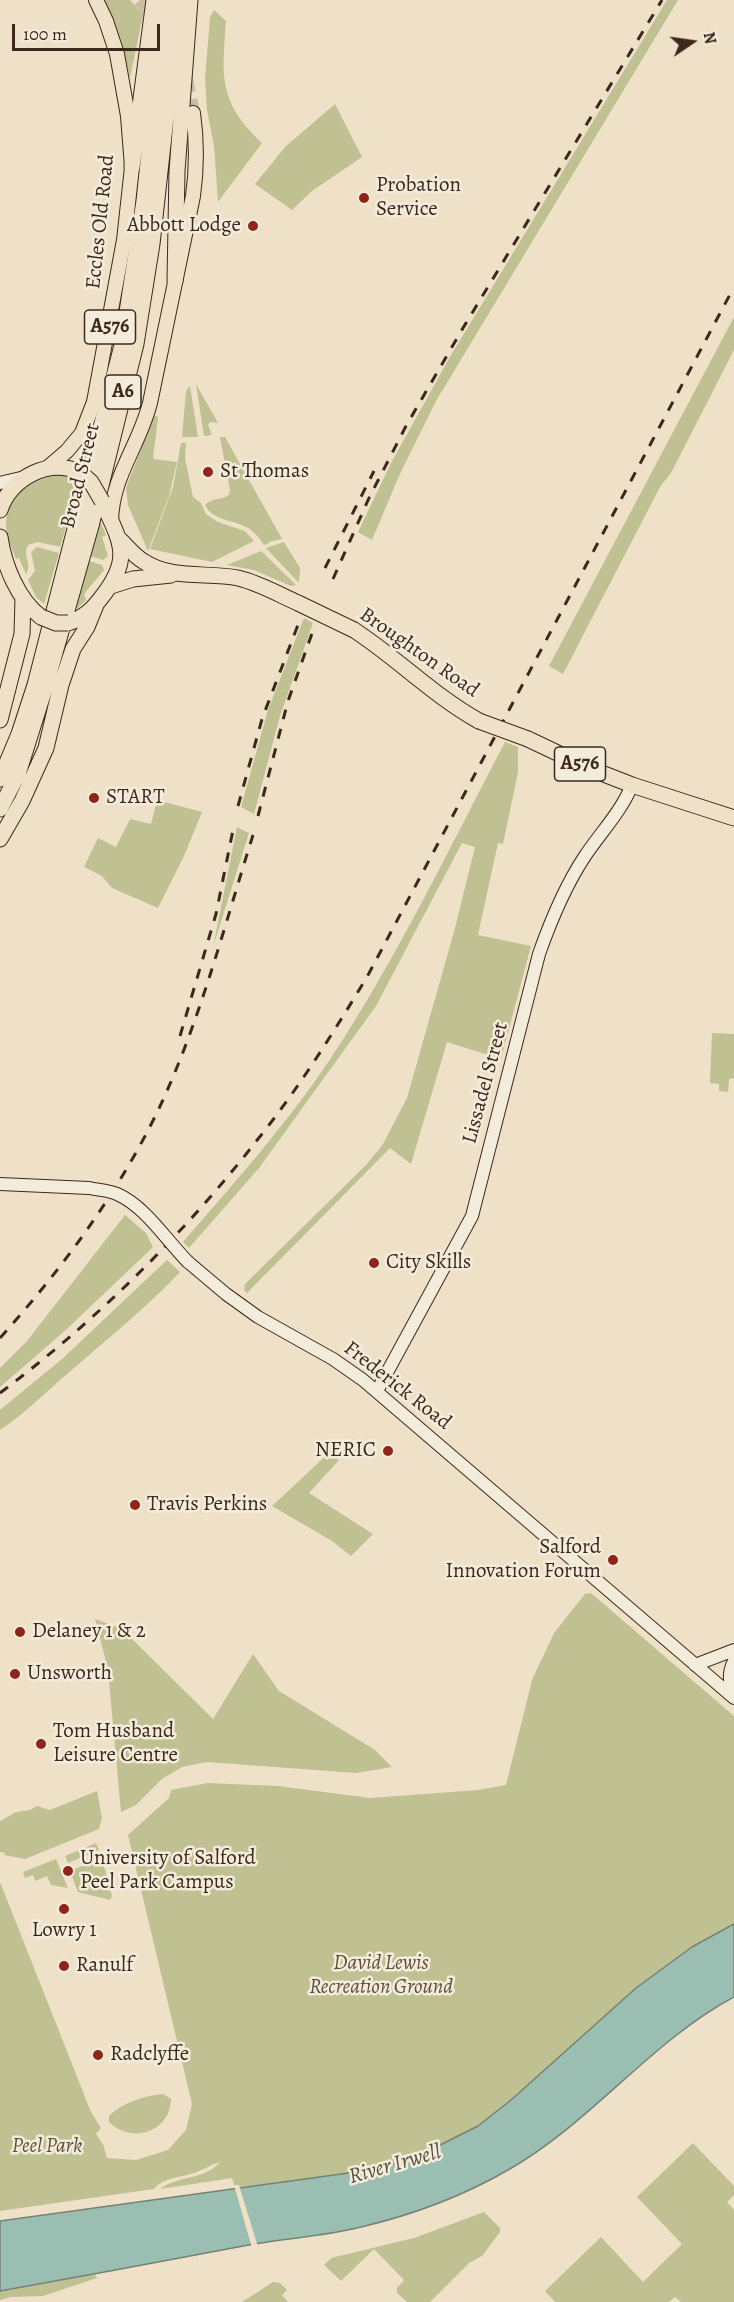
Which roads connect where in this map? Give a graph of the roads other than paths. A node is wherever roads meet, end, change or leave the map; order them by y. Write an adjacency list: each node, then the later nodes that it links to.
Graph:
1 (96, 0): 7 (main road, Eccles Old Road / A576)
2 (154, 0): 7 (highway)
3 (165, 0): 22 (highway, Broad Street / A6)
4 (179, 0): 24 (highway, Broad Street / A6)
5 (190, 0): 8 (highway)
6 (193, 112): 8 (main road, A576)
7 (132, 167): 9 (main road, Eccles Old Road / A576)
8 (175, 281): 13 (main road, A576)
9 (46, 469): 10 (highway, A576); 13 (highway, A576, bridge)
10 (25, 477): 11 (main road); 12 (highway, A576)
11 (0, 483)
12 (0, 510)
13 (111, 521): 15 (highway, A576)
14 (0, 537): 16 (highway, A576)
15 (119, 539): 17 (highway, Broughton Road / A576); 18 (highway, A576)
16 (2, 554): 19 (highway, A576)
17 (177, 574): 18 (highway, Broughton Road / A576); 23 (highway, Broughton Road / A576, bridge)
18 (111, 586): 20 (highway, A576)
19 (23, 598): 20 (highway, A576, bridge); 21 (highway)
20 (96, 605): 26 (highway)
21 (0, 720)
22 (0, 779)
23 (632, 785): 25 (highway, A576); 28 (main road, Lissadel Street)
24 (0, 809)
25 (734, 818)
26 (0, 839)
27 (0, 1184): 28 (main road, Frederick Road, bridge)
28 (377, 1391): 31 (main road, Frederick Road)
29 (734, 1650): 31 (main road)
30 (734, 1661): 32 (main road)
31 (695, 1665): 32 (main road, Frederick Road)
32 (734, 1696)

